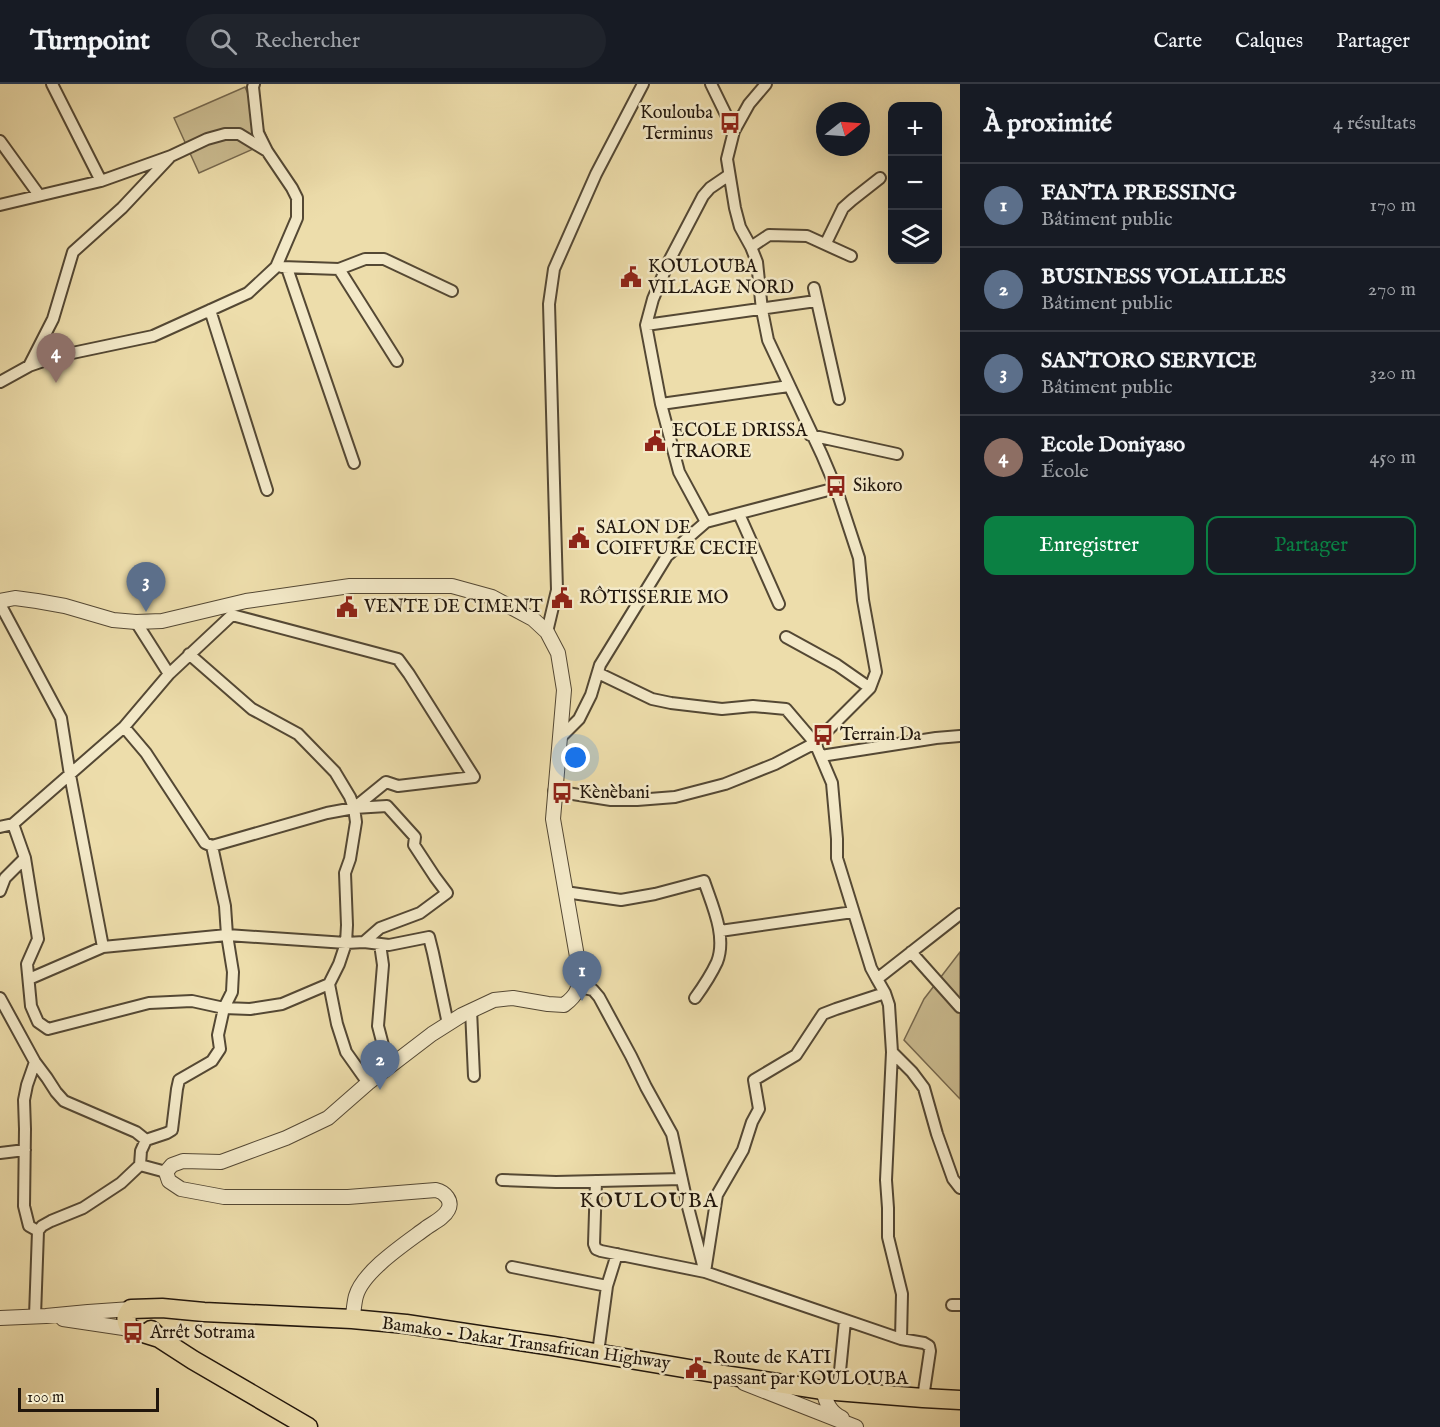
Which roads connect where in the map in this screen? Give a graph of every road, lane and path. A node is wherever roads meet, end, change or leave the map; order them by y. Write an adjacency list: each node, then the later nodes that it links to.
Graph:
1 (52, 84): 12 (street)
2 (643, 84): 42 (street)
3 (711, 84): 6 (street)
4 (766, 84): 6 (street)
5 (252, 85): 8 (street)
6 (734, 131): 10 (street)
7 (0, 141): 13 (street)
8 (267, 152): 9 (street); 18 (street)
9 (171, 156): 12 (street); 27 (street)
10 (729, 175): 16 (street); 25 (street)
11 (880, 178): 15 (street)
12 (102, 181): 13 (street)
13 (39, 195): 14 (street)
14 (0, 205)
15 (826, 243): 16 (street); 17 (street)
16 (751, 247): 24 (street)
17 (851, 256)
18 (281, 267): 19 (street); 23 (street); 34 (street)
19 (339, 269): 21 (street); 26 (street)
20 (814, 288): 22 (street)
21 (452, 291)
22 (816, 301): 24 (street); 30 (street)
23 (210, 310): 27 (street); 36 (street)
24 (762, 310): 25 (street); 29 (street)
25 (646, 325): 31 (street)
26 (397, 361)
27 (29, 366): 28 (street)
28 (0, 382)
29 (789, 386): 31 (street); 32 (street)
30 (839, 399)
31 (661, 405): 38 (street)
32 (811, 435): 33 (street); 35 (street)
33 (897, 454)
34 (354, 463)
35 (836, 488): 37 (street); 47 (street)
36 (267, 490)
37 (739, 514): 38 (street); 40 (street)
38 (706, 522): 45 (street)
39 (0, 603): 41 (street); 53 (street)
40 (779, 604)
41 (136, 622): 42 (street); 46 (street)
42 (547, 632): 50 (street)
43 (786, 637): 47 (street)
44 (189, 654): 46 (street); 55 (street); 55 (street)
45 (598, 673): 50 (street); 51 (street)
46 (169, 674): 48 (street)
47 (870, 688): 51 (street)
48 (123, 727): 53 (street); 58 (street)
49 (960, 736): 52 (street)
50 (560, 738): 54 (street)
51 (815, 744): 52 (street); 54 (street)
52 (821, 756): 62 (street)
53 (70, 775): 56 (street); 69 (street)
54 (555, 791): 61 (street)
55 (354, 808): 58 (street); 66 (street); 67 (street)
56 (13, 824): 57 (street); 59 (street)
57 (0, 827)
58 (212, 846): 65 (street)
59 (25, 858): 60 (street); 71 (street)
60 (0, 891)
61 (565, 892): 64 (street); 74 (street)
62 (853, 912): 64 (street); 72 (street)
63 (960, 914): 70 (street)
64 (720, 931): 76 (street)
65 (227, 936): 67 (street); 69 (street); 79 (street)
66 (364, 942): 67 (street); 68 (street)
67 (346, 943): 73 (street)
68 (380, 944): 81 (street); 84 (street)
69 (103, 946): 71 (street)
70 (911, 952): 72 (street); 78 (street)
71 (29, 979): 79 (street)
72 (877, 979): 75 (street)
73 (329, 984): 79 (street); 86 (street)
74 (579, 987): 80 (street); 92 (street)
75 (885, 993): 82 (street); 99 (street)
76 (694, 998)
77 (1, 1000): 83 (street)
78 (960, 1007)
79 (224, 1008): 87 (street)
80 (471, 1010): 81 (street); 85 (street)
81 (448, 1024): 84 (street)
82 (892, 1052): 95 (street); 109 (street)
83 (35, 1062): 87 (street); 88 (street)
84 (395, 1062): 86 (street)
85 (474, 1076)
86 (368, 1083): 91 (street)
87 (146, 1140): 90 (street)
88 (25, 1149): 89 (street); 96 (street)
89 (0, 1153)
90 (140, 1165): 91 (street); 96 (street)
91 (166, 1172): 105 (street)
92 (682, 1179): 94 (street); 99 (street)
93 (502, 1180): 94 (street)
94 (596, 1181): 97 (street)
95 (960, 1188)
96 (38, 1231): 103 (street)
97 (617, 1254): 99 (street); 100 (street)
98 (512, 1267): 100 (street)
99 (705, 1272): 106 (street)
100 (608, 1286): 110 (street)
101 (162, 1308): 102 (highway, Bamako - Dakar Transafrican Highway); 105 (highway, Bamako - Dakar Transafrican Highway); 108 (highway)
102 (131, 1310): 103 (street); 107 (highway)
103 (41, 1316): 104 (street); 107 (street)
104 (0, 1318)
105 (352, 1319): 110 (highway, Bamako - Dakar Transafrican Highway)
106 (845, 1321): 109 (street); 112 (street)
107 (130, 1329): 108 (highway)
108 (159, 1338): 115 (highway)
109 (901, 1339): 113 (street)
110 (598, 1353): 111 (highway, Bamako - Dakar Transafrican Highway)
111 (725, 1375): 112 (highway, Bamako - Dakar Transafrican Highway); 116 (street)
112 (830, 1390): 113 (highway, Bamako - Dakar Transafrican Highway); 116 (street)
113 (923, 1398): 114 (highway, Bamako - Dakar Transafrican Highway)
114 (960, 1400)
115 (308, 1427)
116 (856, 1427)

